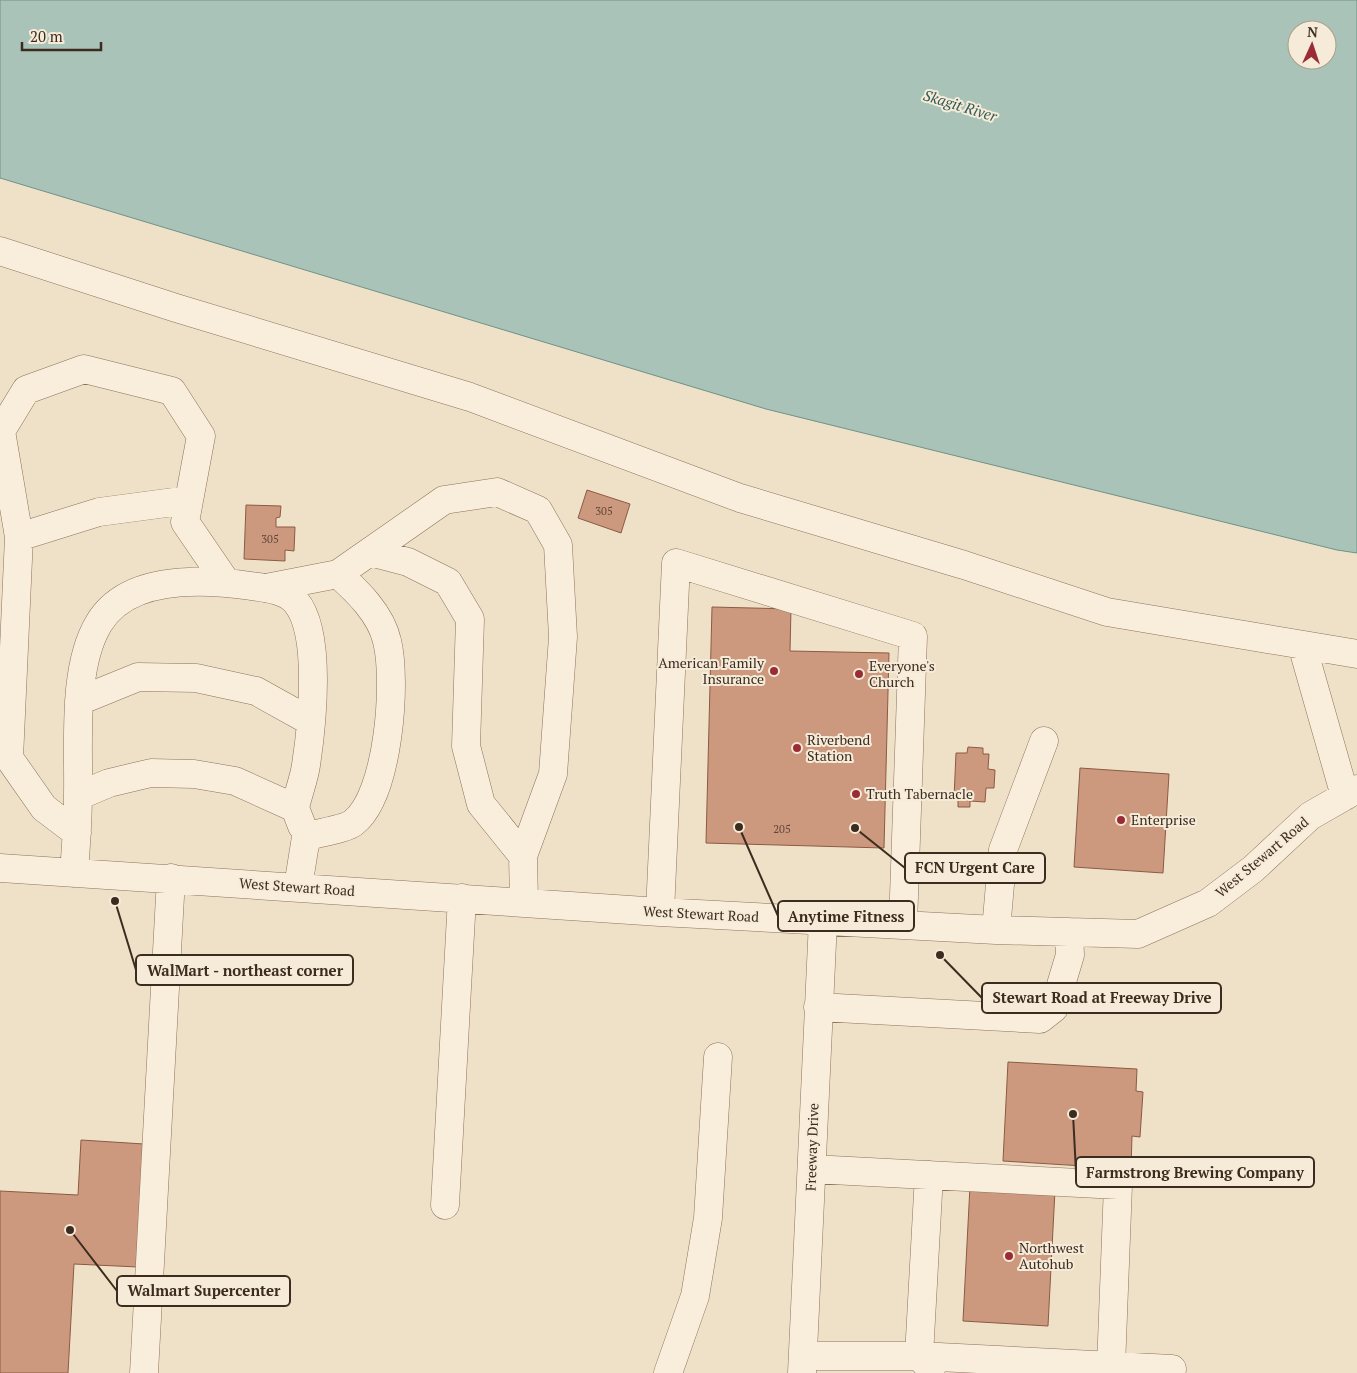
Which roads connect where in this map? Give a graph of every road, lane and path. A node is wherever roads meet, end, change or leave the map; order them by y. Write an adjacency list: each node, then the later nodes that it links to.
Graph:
1 (0, 251): 8 (street)
2 (189, 500): 3 (street); 3 (street); 6 (street)
3 (19, 537): 16 (street)
4 (370, 552): 5 (street); 18 (street); 18 (street)
5 (338, 574): 7 (street); 17 (street)
6 (226, 582): 7 (street); 10 (street)
7 (266, 588): 11 (street)
8 (1302, 645): 9 (street); 13 (street)
9 (1357, 654)
10 (79, 701): 11 (street); 14 (street)
11 (310, 721): 15 (street)
12 (1044, 741): 28 (street)
13 (1351, 793): 29 (street, West Stewart Road)
14 (78, 796): 15 (street); 16 (street)
15 (295, 808): 17 (street)
16 (76, 833): 20 (street)
17 (306, 837): 22 (street)
18 (523, 856): 24 (street)
19 (0, 868): 20 (street, West Stewart Road)
20 (74, 873): 21 (street, West Stewart Road)
21 (171, 878): 22 (street, West Stewart Road); 39 (street)
22 (298, 887): 23 (street, West Stewart Road)
23 (462, 898): 24 (street, West Stewart Road); 34 (street)
24 (524, 902): 25 (street, West Stewart Road)
25 (660, 912): 26 (street, West Stewart Road); 27 (street)
26 (824, 921): 27 (street, West Stewart Road); 30 (street, Freeway Drive)
27 (903, 925): 28 (street, West Stewart Road)
28 (996, 930): 29 (street, West Stewart Road)
29 (1069, 932): 30 (street)
30 (818, 1007): 32 (street, Freeway Drive)
31 (718, 1057): 40 (street)
32 (812, 1169): 33 (street); 35 (street, Freeway Drive)
33 (929, 1175): 36 (street); 37 (street)
34 (446, 1205)
35 (802, 1365): 36 (street)
36 (928, 1365): 37 (street)
37 (1111, 1367): 38 (street)
38 (1172, 1369)
39 (144, 1373)
40 (668, 1373)

